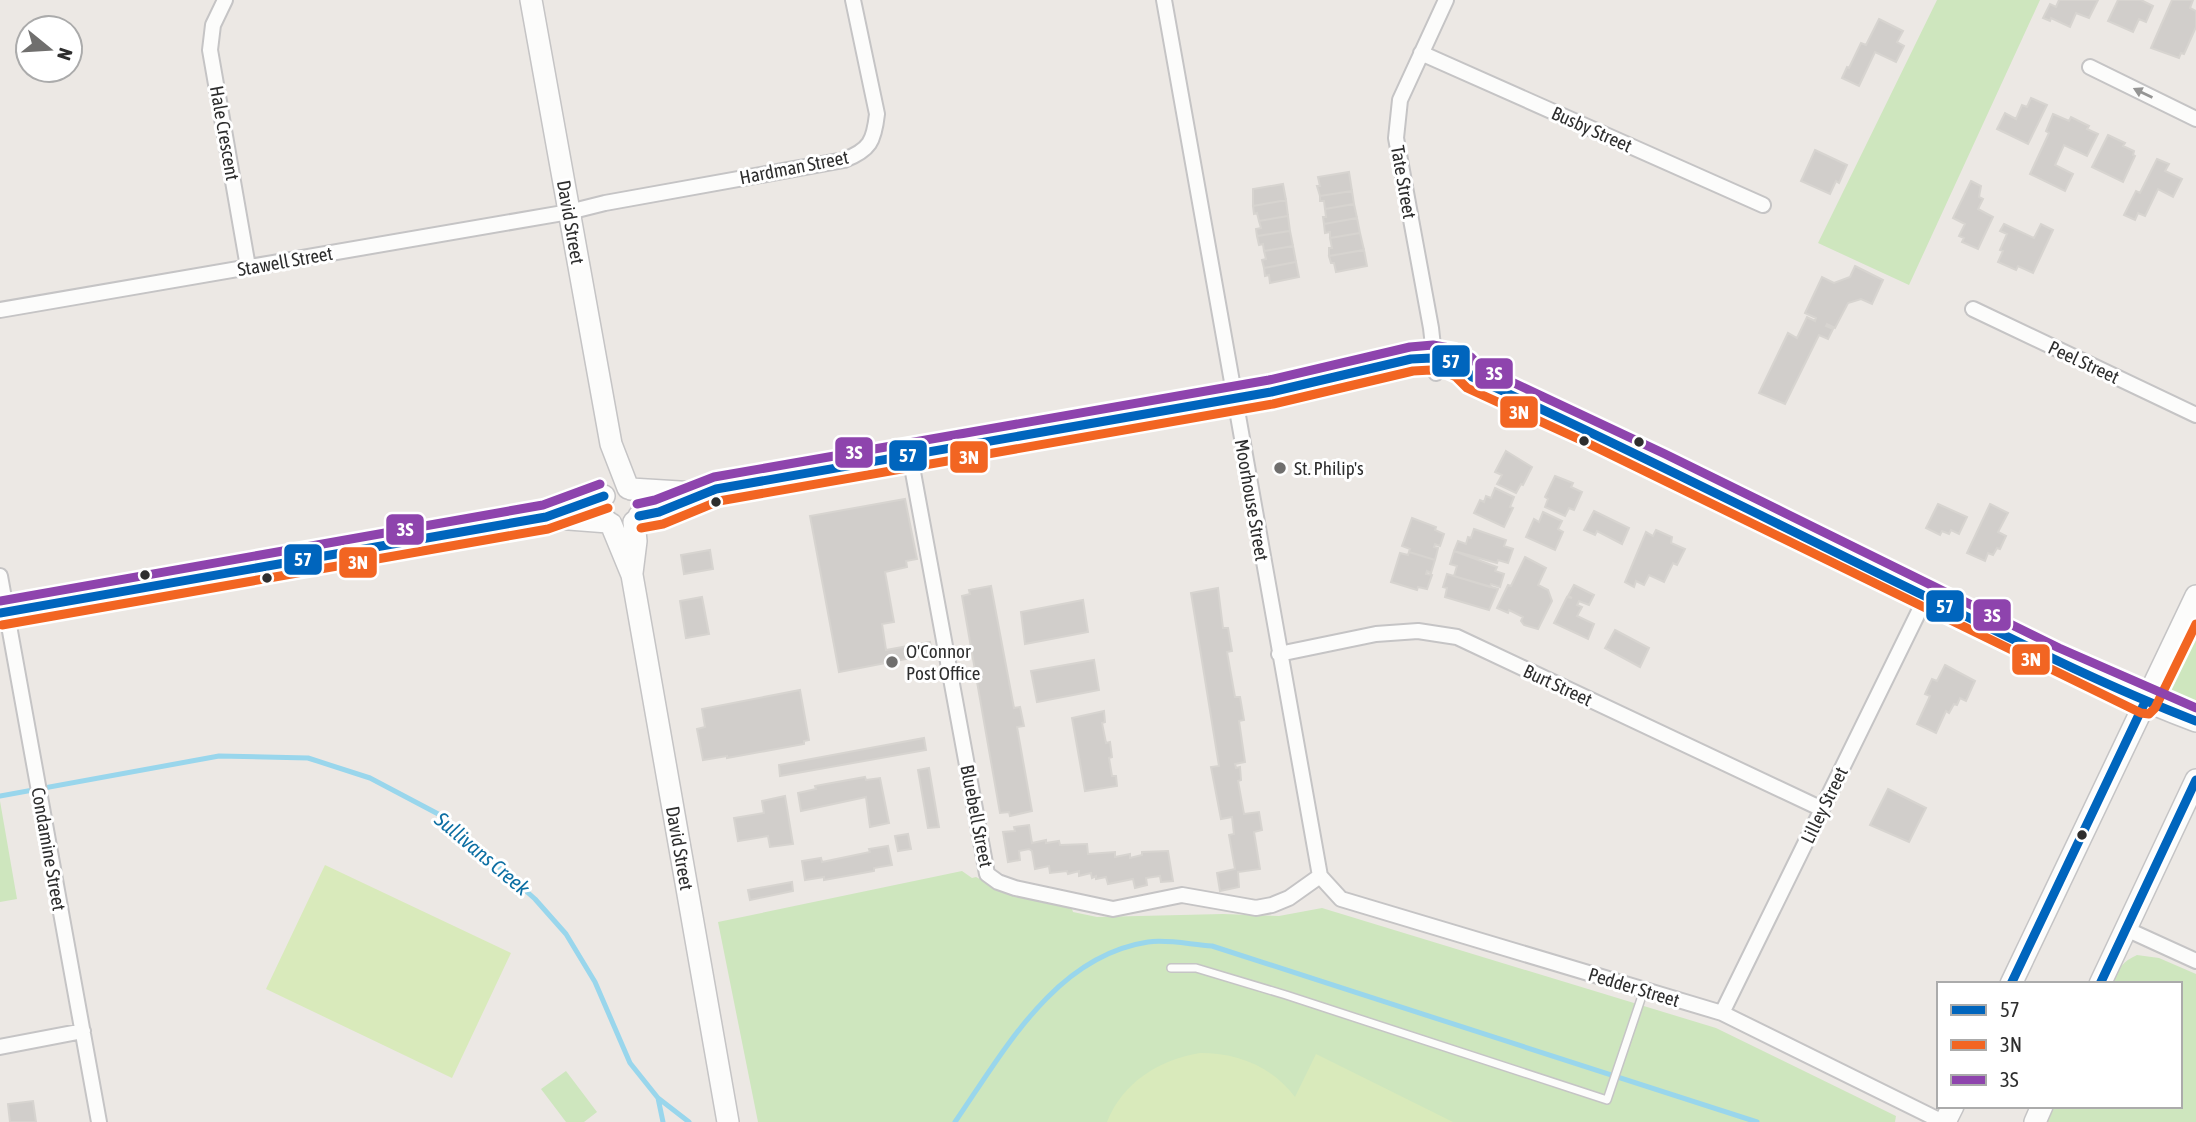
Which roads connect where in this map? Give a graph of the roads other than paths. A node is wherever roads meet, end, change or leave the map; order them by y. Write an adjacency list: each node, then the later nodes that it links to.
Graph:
1 (225, 0): 11 (street, Hale Crescent)
2 (531, 0): 10 (street, David Street)
3 (853, 0): 10 (street, Hardman Street)
4 (1164, 0): 15 (street, Moorhouse Street)
5 (1446, 0): 6 (street, Tate Street)
6 (1421, 53): 9 (street, Busby Street); 14 (street, Tate Street)
7 (2090, 66): 8 (street, one-way to 7)
8 (2196, 119)
9 (1763, 205)
10 (569, 212): 11 (street, Stawell Street); 17 (street, David Street)
11 (248, 267): 13 (street, Stawell Street)
12 (1973, 309): 16 (street, Peel Street)
13 (0, 310)
14 (1435, 365): 15 (street); 28 (street)
15 (1234, 398): 18 (street); 30 (street, Moorhouse Street)
16 (2196, 415)
17 (611, 444): 19 (street, David Street); 21 (street, David Street)
18 (910, 456): 20 (street); 35 (street, Bluebell Street)
19 (629, 489): 20 (street); 21 (street); 23 (street)
20 (702, 493): 23 (street)
21 (605, 495): 22 (street); 24 (street)
22 (547, 517): 24 (street); 29 (street)
23 (636, 519): 24 (street); 25 (street, David Street)
24 (610, 523): 25 (street, David Street)
25 (632, 575): 48 (street, David Street)
26 (0, 576): 29 (street, Condamine Street)
27 (2196, 596): 31 (street)
28 (1926, 597): 31 (street); 34 (street, Lilley Street)
29 (3, 613): 45 (street, Condamine Street)
30 (1279, 654): 34 (street, Burt Street); 35 (street, Moorhouse Street)
31 (2145, 702): 32 (street); 39 (street)
32 (2196, 721)
33 (2196, 780): 36 (street)
34 (1822, 809): 44 (street, Lilley Street)
35 (1320, 876): 42 (street, Pedder Street)
36 (2126, 929): 37 (street); 40 (street)
37 (2196, 961)
38 (1171, 968): 43 (lane)
39 (2012, 982)
40 (2101, 982)
41 (1289, 986): 43 (lane)
42 (1644, 989): 43 (lane); 44 (street, Pedder Street)
43 (1286, 995)
44 (1722, 1013): 49 (street, Pedder Street)
45 (83, 1031): 46 (street); 47 (street, Condamine Street)
46 (0, 1047)
47 (99, 1122)
48 (728, 1122)
49 (1944, 1122)

